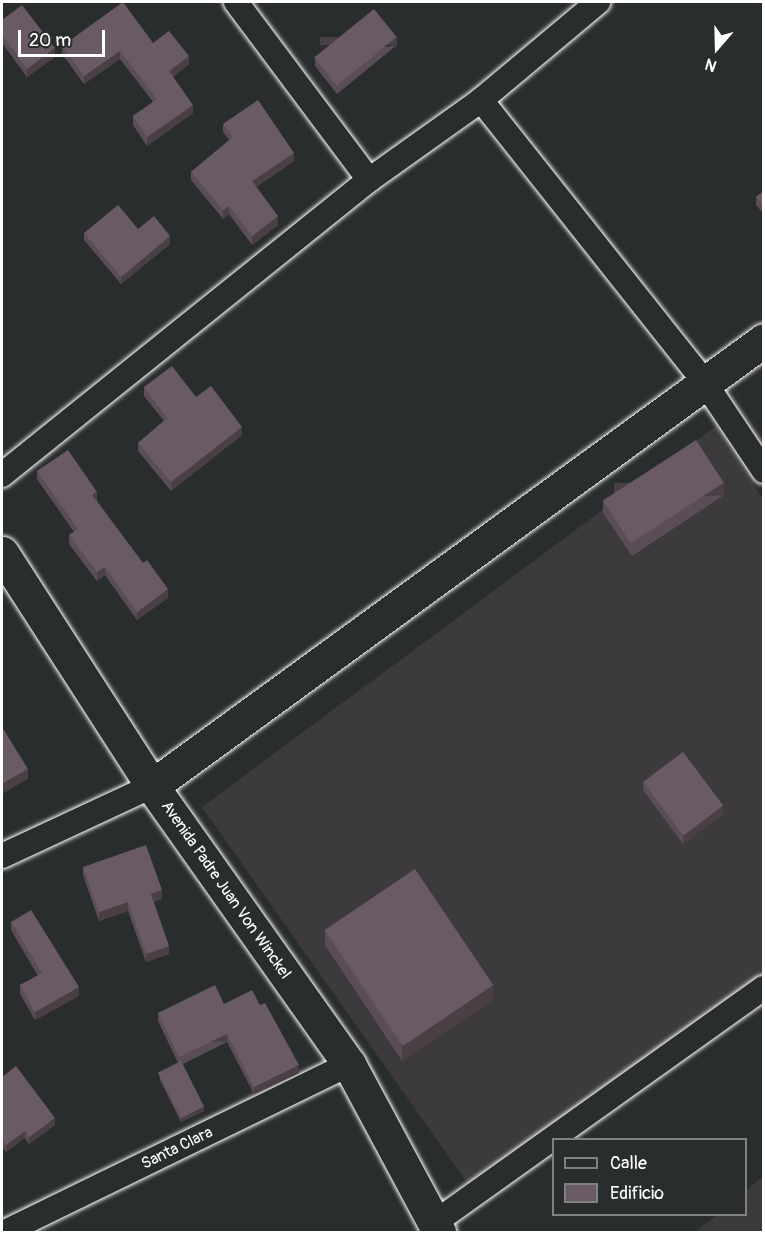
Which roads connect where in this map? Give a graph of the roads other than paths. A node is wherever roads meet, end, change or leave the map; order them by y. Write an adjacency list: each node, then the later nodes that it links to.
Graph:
1 (236, 2): 4 (street)
2 (598, 2): 3 (street)
3 (481, 100): 4 (street); 6 (street)
4 (369, 180): 8 (street)
5 (764, 340): 6 (main road)
6 (705, 383): 7 (street); 10 (main road)
7 (764, 471)
8 (2, 475)
9 (2, 554): 10 (main road, Avenida Padre Juan Von Winckel)
10 (152, 786): 11 (street); 13 (main road, Avenida Padre Juan Von Winckel)
11 (2, 856)
12 (764, 988): 14 (street)
13 (350, 1064): 16 (main road, Avenida Padre Juan Von Winckel); 17 (street, Santa Clara)
14 (559, 1138)
15 (552, 1143): 16 (street)
16 (436, 1228)
17 (5, 1233)

